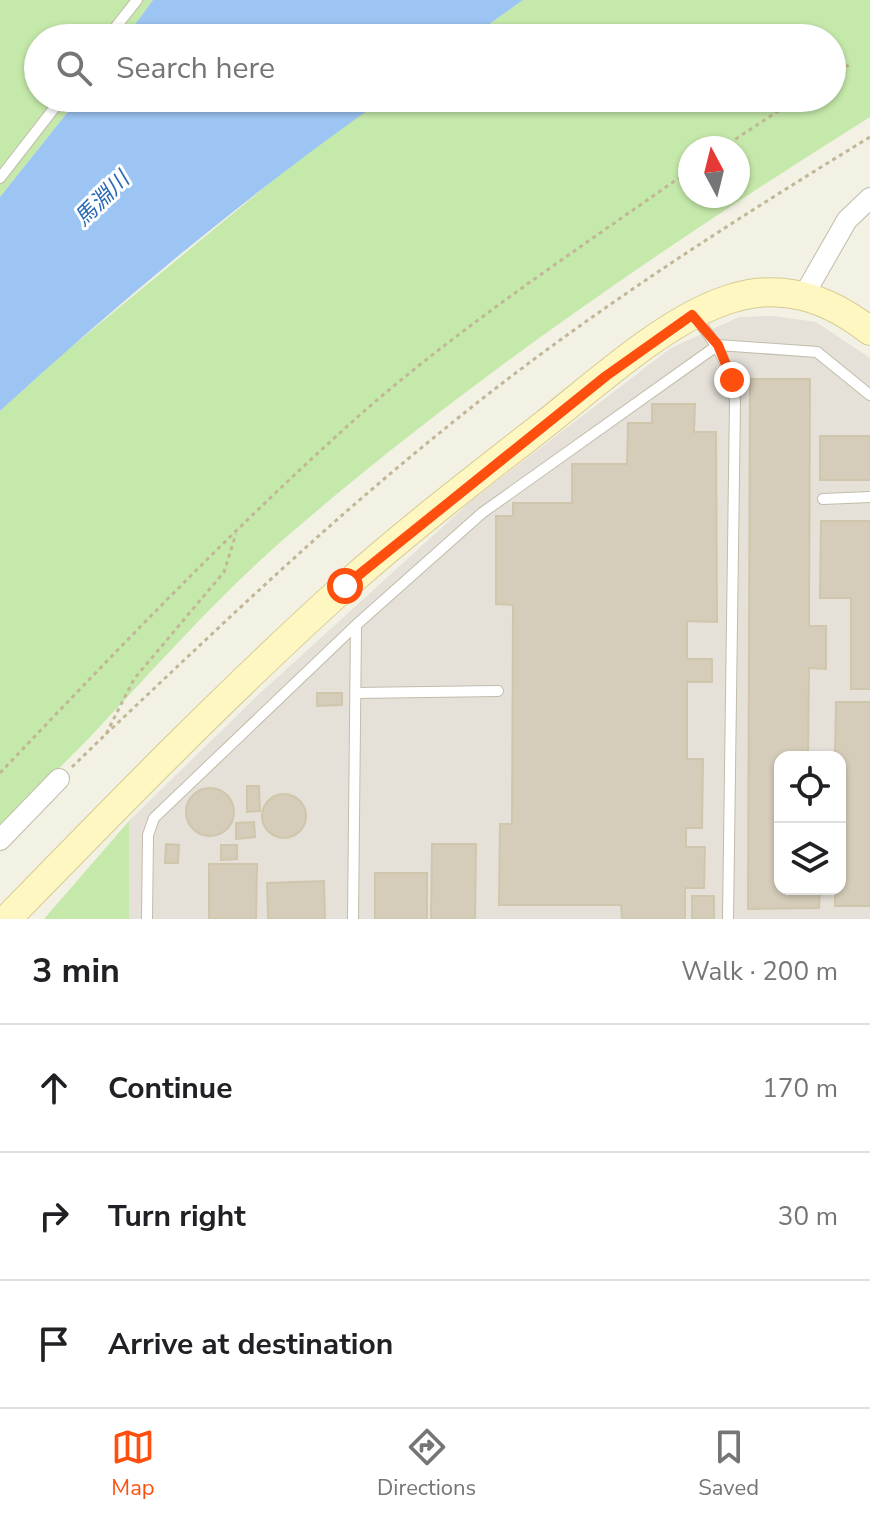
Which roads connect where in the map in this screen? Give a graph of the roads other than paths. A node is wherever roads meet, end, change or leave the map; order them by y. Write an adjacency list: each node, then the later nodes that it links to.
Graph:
1 (137, 0): 2 (lane)
2 (118, 24)
3 (51, 112): 4 (lane)
4 (0, 178)
5 (870, 198): 6 (street)
6 (804, 295): 7 (street); 8 (street)
7 (692, 315): 9 (lane); 18 (street)
8 (870, 331)
9 (718, 345): 10 (lane); 13 (lane); 21 (lane)
10 (870, 395)
11 (870, 497): 12 (lane)
12 (823, 499)
13 (356, 625): 15 (lane); 19 (lane)
14 (498, 691): 15 (lane)
15 (355, 693): 20 (lane)
16 (59, 779): 17 (street)
17 (0, 840)
18 (7, 919)
19 (147, 919)
20 (353, 919)
21 (728, 919)

